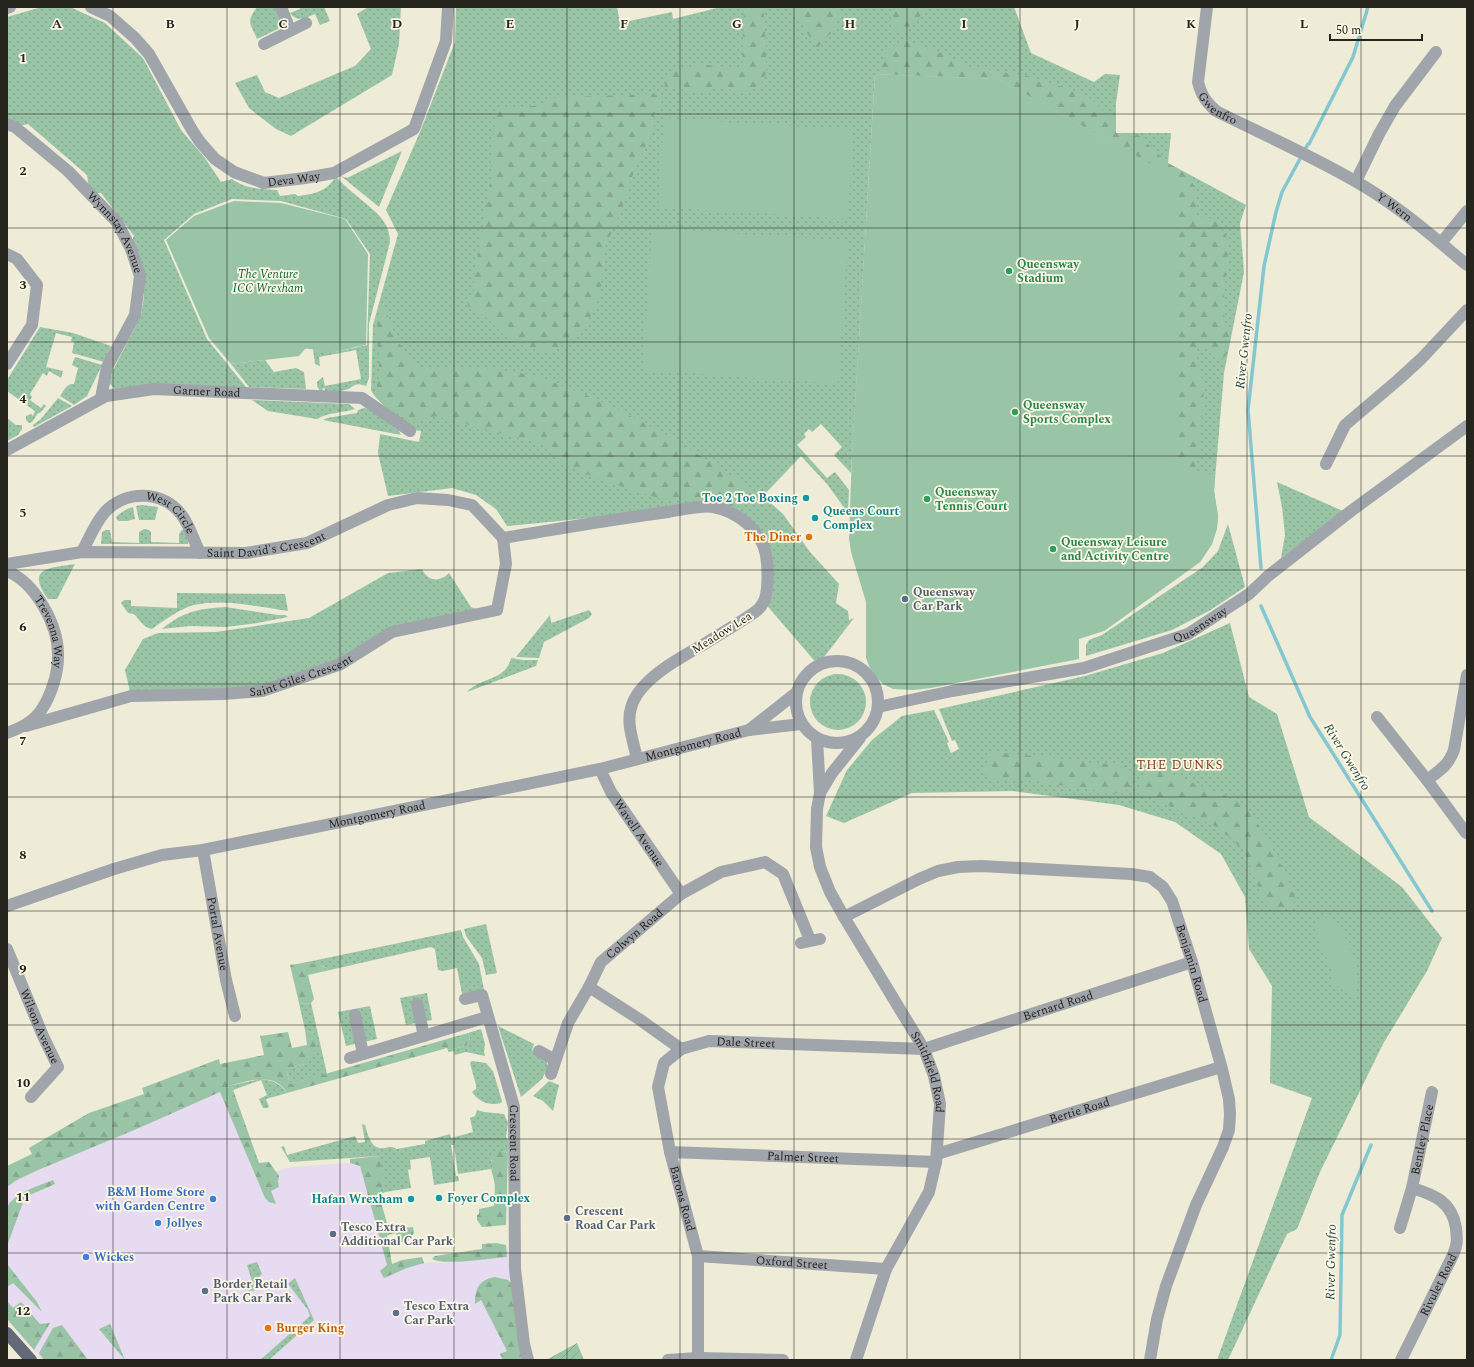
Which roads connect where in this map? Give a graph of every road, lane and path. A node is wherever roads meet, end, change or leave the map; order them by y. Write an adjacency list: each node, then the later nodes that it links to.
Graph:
1 (10, 7): 6 (street)
2 (91, 7): 4 (street, Deva Way)
3 (281, 7): 8 (street)
4 (448, 7)
5 (1207, 7): 12 (street, Gwenfro)
6 (7, 8)
7 (306, 23): 8 (street)
8 (290, 30): 9 (street)
9 (264, 44)
10 (1436, 52): 13 (street)
11 (7, 124): 20 (street, Wynnstay Avenue)
12 (1314, 159): 13 (street, Y Wern)
13 (1356, 181): 15 (street, Y Wern)
14 (1467, 211): 15 (street)
15 (1441, 243): 17 (street, Y Wern)
16 (7, 254): 19 (street)
17 (1467, 265)
18 (1467, 310): 24 (street)
19 (7, 364)
20 (102, 398): 22 (street, Garner Road); 23 (street, Garner Road)
21 (1467, 426): 32 (street, Queensway)
22 (410, 431)
23 (7, 450)
24 (1326, 464)
25 (503, 538): 27 (street, Saint David's Crescent); 36 (street, Saint Giles Crescent); 41 (street, Meadow Lea)
26 (82, 552): 27 (street, Saint David's Crescent); 27 (street, West Circle); 28 (street, Saint David's Crescent)
27 (200, 553)
28 (7, 564)
29 (7, 571): 36 (street, Trevenna Way)
30 (1467, 675): 33 (street)
31 (796, 693): 32 (street); 35 (street); 37 (street, Montgomery Road)
32 (878, 707): 39 (street)
33 (1464, 716): 43 (street)
34 (1377, 717): 43 (street)
35 (801, 724): 37 (street, Montgomery Road); 40 (street)
36 (26, 726): 38 (street, Trevenna Way)
37 (749, 730): 41 (street, Montgomery Road)
38 (7, 733)
39 (861, 736): 40 (street); 44 (street, Smithfield Road)
40 (817, 739): 44 (street, Smithfield Road)
41 (637, 759): 42 (street, Montgomery Road)
42 (600, 769): 46 (street, Montgomery Road); 47 (street, Wavell Avenue)
43 (1427, 780): 45 (street)
44 (820, 793): 49 (street, Smithfield Road)
45 (1466, 833)
46 (203, 850): 48 (street, Montgomery Road); 57 (street, Portal Avenue)
47 (681, 894): 50 (street, Colwyn Road); 53 (street, Colwyn Road)
48 (7, 906)
49 (844, 917): 52 (street, Benjamin Road); 61 (street, Smithfield Road)
50 (810, 941)
51 (7, 949): 69 (street, Wilson Avenue)
52 (1192, 962): 61 (street, Bernard Road); 66 (street, Benjamin Road)
53 (588, 987): 60 (street); 65 (street, Colwyn Road)
54 (465, 999): 58 (street, Crescent Road)
55 (417, 1004): 59 (street)
56 (355, 1015): 63 (street)
57 (235, 1016)
58 (487, 1017): 59 (street); 81 (street, Crescent Road)
59 (424, 1036): 63 (street)
60 (681, 1049): 61 (street, Dale Street); 70 (street, Barons Road)
61 (924, 1049): 71 (street, Smithfield Road)
62 (539, 1051): 65 (street)
63 (363, 1054): 64 (street)
64 (350, 1058)
65 (555, 1060): 67 (street, Colwyn Road)
66 (1221, 1067): 71 (street, Bertie Road); 85 (street, Benjamin Road)
67 (551, 1074)
68 (1432, 1092): 72 (street, Bentley Place)
69 (31, 1096)
70 (670, 1152): 71 (street, Palmer Street); 76 (street, Barons Road)
71 (936, 1158): 77 (street, Smithfield Road)
72 (1412, 1188): 73 (street, Bentley Place); 74 (street, Bentley Place)
73 (1447, 1207): 75 (street, Rivulet Road)
74 (1400, 1228)
75 (1462, 1245): 86 (street, Rivulet Road)
76 (698, 1256): 77 (street, Oxford Street); 79 (street, Barons Road)
77 (886, 1269): 84 (street, Smithfield Road)
78 (7, 1333): 80 (main road)
79 (698, 1358): 82 (street); 83 (street)
80 (30, 1360)
81 (528, 1360)
82 (668, 1360)
83 (783, 1360)
84 (856, 1360)
85 (1150, 1360)
86 (1401, 1360)

